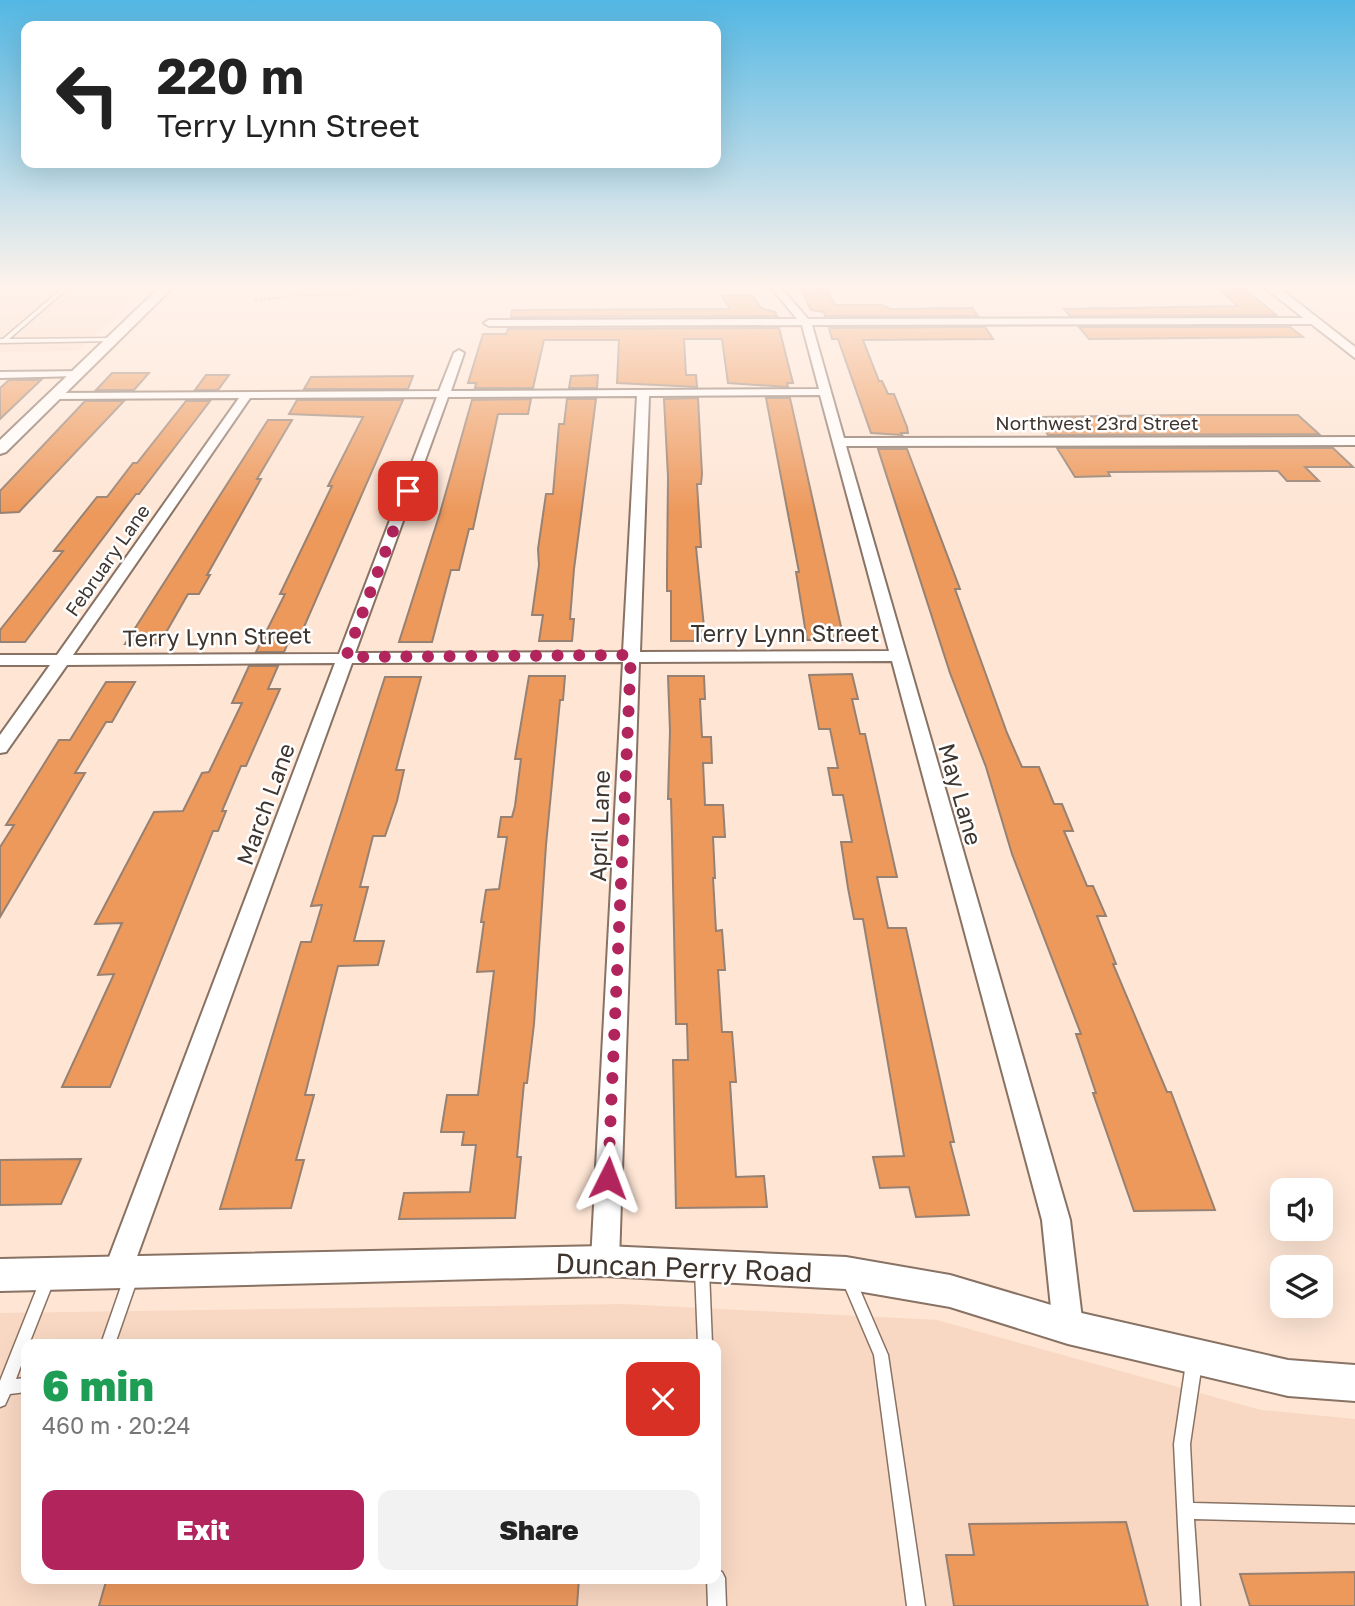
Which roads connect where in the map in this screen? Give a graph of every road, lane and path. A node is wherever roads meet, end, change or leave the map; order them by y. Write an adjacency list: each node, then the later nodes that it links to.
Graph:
1 (90, 362): 4 (street)
2 (456, 362): 8 (street, March Lane)
3 (817, 362): 6 (street, May Lane)
4 (79, 373): 5 (street); 10 (street)
5 (0, 375)
6 (825, 392): 7 (street); 12 (street, May Lane)
7 (643, 393): 8 (street); 14 (street, April Lane)
8 (444, 394): 9 (street); 16 (street, March Lane)
9 (247, 395): 10 (street); 18 (street, February Lane)
10 (55, 396): 13 (street)
11 (1355, 441): 12 (street, Northwest 23rd Street)
12 (839, 442): 15 (street, May Lane)
13 (0, 449)
14 (631, 655): 15 (street, Terry Lynn Street); 16 (street, Terry Lynn Street); 20 (street, April Lane)
15 (897, 656): 26 (street, May Lane)
16 (346, 657): 18 (street, Terry Lynn Street); 22 (street, March Lane)
17 (0, 660): 18 (street, Terry Lynn Street)
18 (62, 660): 19 (street, February Lane)
19 (0, 748)
20 (605, 1261): 21 (street, Duncan Perry Road); 22 (street, Duncan Perry Road)
21 (702, 1266): 23 (street, Duncan Perry Road); 29 (lane)
22 (125, 1273): 24 (street, Duncan Perry Road); 28 (lane)
23 (846, 1273): 26 (street, Duncan Perry Road); 39 (lane)
24 (50, 1274): 25 (street, Duncan Perry Road); 27 (lane)
25 (0, 1275)
26 (1068, 1327): 31 (street, Duncan Perry Road)
27 (24, 1339)
28 (109, 1339)
29 (705, 1339)
30 (21, 1346): 34 (lane)
31 (1195, 1356): 32 (street, Duncan Perry Road); 35 (lane)
32 (1355, 1383)
33 (21, 1387): 34 (lane)
34 (2, 1394)
35 (1185, 1511): 36 (lane); 40 (lane)
36 (1355, 1515)
37 (716, 1584): 38 (lane)
38 (717, 1606)
39 (916, 1606)
40 (1191, 1606)

